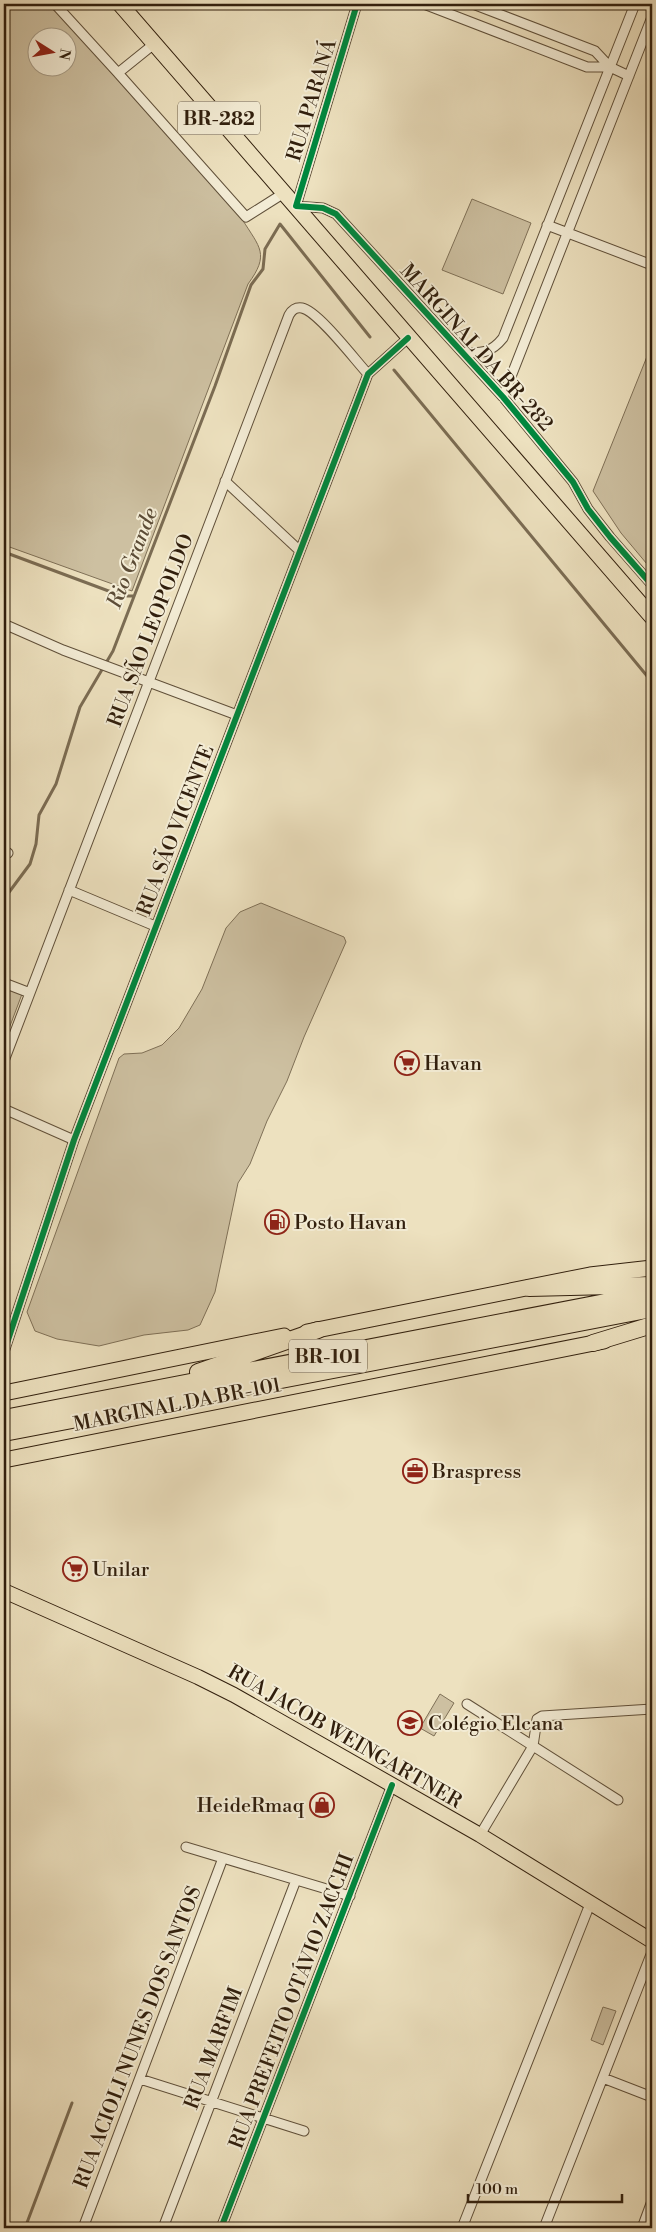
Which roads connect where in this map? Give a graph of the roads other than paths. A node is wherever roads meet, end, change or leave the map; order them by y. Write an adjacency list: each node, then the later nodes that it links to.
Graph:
1 (55, 4): 14 (street)
2 (120, 4): 12 (highway, BR-282)
3 (357, 4): 17 (street, RUA PARANÁ)
4 (424, 4): 11 (street)
5 (473, 4): 9 (street)
6 (635, 4): 13 (street)
7 (648, 4): 8 (street)
8 (652, 5)
9 (502, 15): 11 (street); 13 (street)
10 (652, 17): 15 (street)
11 (496, 32): 13 (street)
12 (154, 44): 14 (street); 16 (highway, BR-282)
13 (610, 67): 15 (street); 18 (street)
14 (118, 73): 16 (street)
15 (629, 76): 19 (street)
16 (284, 193): 17 (highway, BR-282)
17 (296, 206): 21 (highway, BR-282); 22 (street, MARGINAL DA BR-282)
18 (547, 225): 19 (street); 22 (street)
19 (567, 233): 20 (street); 24 (street)
20 (652, 265)
21 (408, 338): 23 (street, RUA SÃO VICENTE); 28 (highway, BR-282)
22 (463, 352): 24 (street, MARGINAL DA BR-282)
23 (368, 374): 25 (street, RUA SÃO LEOPOLDO); 26 (street, RUA SÃO VICENTE)
24 (503, 397): 27 (street, MARGINAL DA BR-282)
25 (226, 481): 26 (street); 30 (street, RUA SÃO LEOPOLDO)
26 (300, 551): 31 (street, RUA SÃO VICENTE)
27 (652, 585)
28 (652, 617)
29 (4, 624): 30 (street)
30 (148, 683): 31 (street); 32 (street, RUA SÃO LEOPOLDO)
31 (237, 715): 33 (street, RUA SÃO VICENTE)
32 (69, 890): 33 (street); 35 (street, RUA SÃO LEOPOLDO)
33 (155, 926): 38 (street, RUA SÃO VICENTE)
34 (4, 983): 35 (street)
35 (30, 993): 36 (street, RUA SÃO LEOPOLDO)
36 (4, 1061)
37 (4, 1109): 38 (street)
38 (74, 1140): 48 (street, RUA SÃO VICENTE)
39 (652, 1268): 41 (highway)
40 (652, 1285): 41 (highway)
41 (529, 1288): 45 (highway)
42 (652, 1294): 49 (highway, BR-101)
43 (652, 1309): 52 (highway, BR-101)
44 (652, 1325): 47 (highway)
45 (318, 1330): 49 (highway); 50 (highway)
46 (652, 1332): 47 (highway, MARGINAL DA BR-101)
47 (592, 1343): 53 (highway, MARGINAL DA BR-101)
48 (4, 1352)
49 (145, 1391): 51 (highway, BR-101)
50 (4, 1393)
51 (4, 1418)
52 (4, 1433)
53 (4, 1460)
54 (4, 1591): 58 (main road, RUA JACOB WEINGARTNER)
55 (467, 1704): 57 (street)
56 (652, 1709): 57 (street)
57 (533, 1746): 59 (street); 60 (street)
58 (392, 1785): 60 (main road, RUA JACOB WEINGARTNER); 64 (street, RUA PREFEITO OTÁVIO ZACCHI)
59 (618, 1800)
60 (480, 1836): 65 (main road, RUA JACOB WEINGARTNER)
61 (186, 1847): 62 (street)
62 (223, 1858): 63 (street); 69 (street, RUA ACIOLI NUNES DOS SANTOS)
63 (296, 1880): 64 (street); 71 (street, RUA MARFIM)
64 (350, 1896): 72 (street, RUA PREFEITO OTÁVIO ZACCHI)
65 (590, 1904): 66 (main road, RUA JACOB WEINGARTNER); 78 (street)
66 (652, 1941)
67 (652, 1952): 68 (street)
68 (603, 2078): 70 (street); 79 (street)
69 (140, 2080): 71 (street); 75 (street, RUA ACIOLI NUNES DOS SANTOS)
70 (652, 2097)
71 (211, 2102): 72 (street); 76 (street, RUA MARFIM)
72 (262, 2118): 73 (street); 77 (street, RUA PREFEITO OTÁVIO ZACCHI)
73 (304, 2131)
74 (652, 2201): 80 (street)
75 (84, 2228)
76 (163, 2228)
77 (221, 2228)
78 (462, 2228)
79 (544, 2228)
80 (642, 2228)

